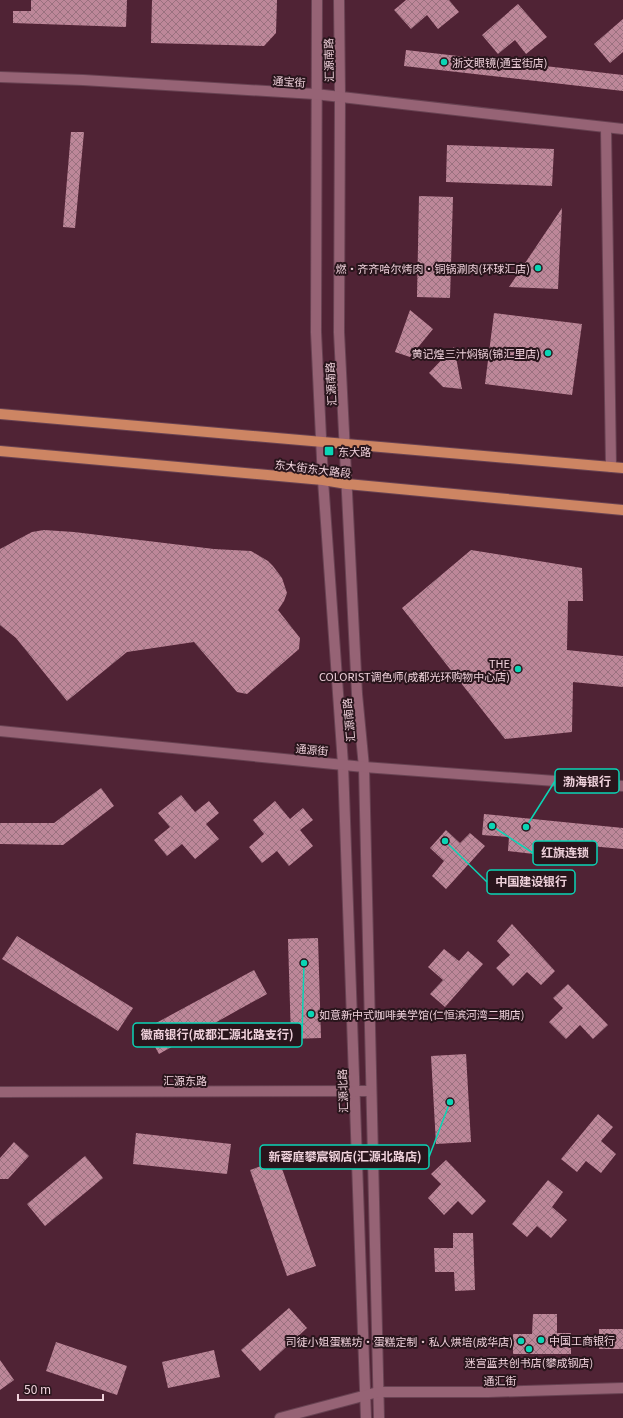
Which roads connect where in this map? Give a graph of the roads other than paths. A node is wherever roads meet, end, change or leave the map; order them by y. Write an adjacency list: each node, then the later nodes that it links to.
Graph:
1 (317, 0): 4 (street, 汇源南路)
2 (339, 0): 5 (street, 汇源南路)
3 (0, 77): 4 (street, 通宝街)
4 (317, 94): 5 (street, 通宝街); 9 (street, 汇源南路)
5 (340, 96): 6 (street, 通宝街); 10 (street, 汇源南路)
6 (606, 128): 7 (street, 通宝街); 12 (street)
7 (623, 129)
8 (0, 414): 9 (main road)
9 (322, 442): 10 (main road); 14 (street, 汇源南路)
10 (345, 444): 12 (main road); 15 (street, 汇源南路)
11 (0, 451): 14 (main road, 东大街东大路段)
12 (611, 467): 13 (main road)
13 (623, 468)
14 (323, 480): 15 (main road, 东大街东大路段); 18 (street, 汇源南路)
15 (347, 484): 16 (main road, 东大街东大路段); 19 (street, 汇源南路)
16 (623, 510)
17 (0, 731): 18 (street, 通源街)
18 (343, 764): 19 (street, 通源街); 23 (street, 汇源北路)
19 (364, 767): 20 (street, 通源街); 21 (street)
20 (623, 786)
21 (371, 1091): 23 (street, 汇源东路); 25 (street)
22 (0, 1092): 23 (street, 汇源东路)
23 (354, 1092): 26 (street, 汇源北路)
24 (623, 1388): 25 (street, 通汇街)
25 (378, 1392): 26 (street, 通汇街); 29 (street)
26 (365, 1396): 27 (street, 通汇街); 28 (street, 汇源北路)
27 (280, 1418)
28 (366, 1418)
29 (379, 1418)

